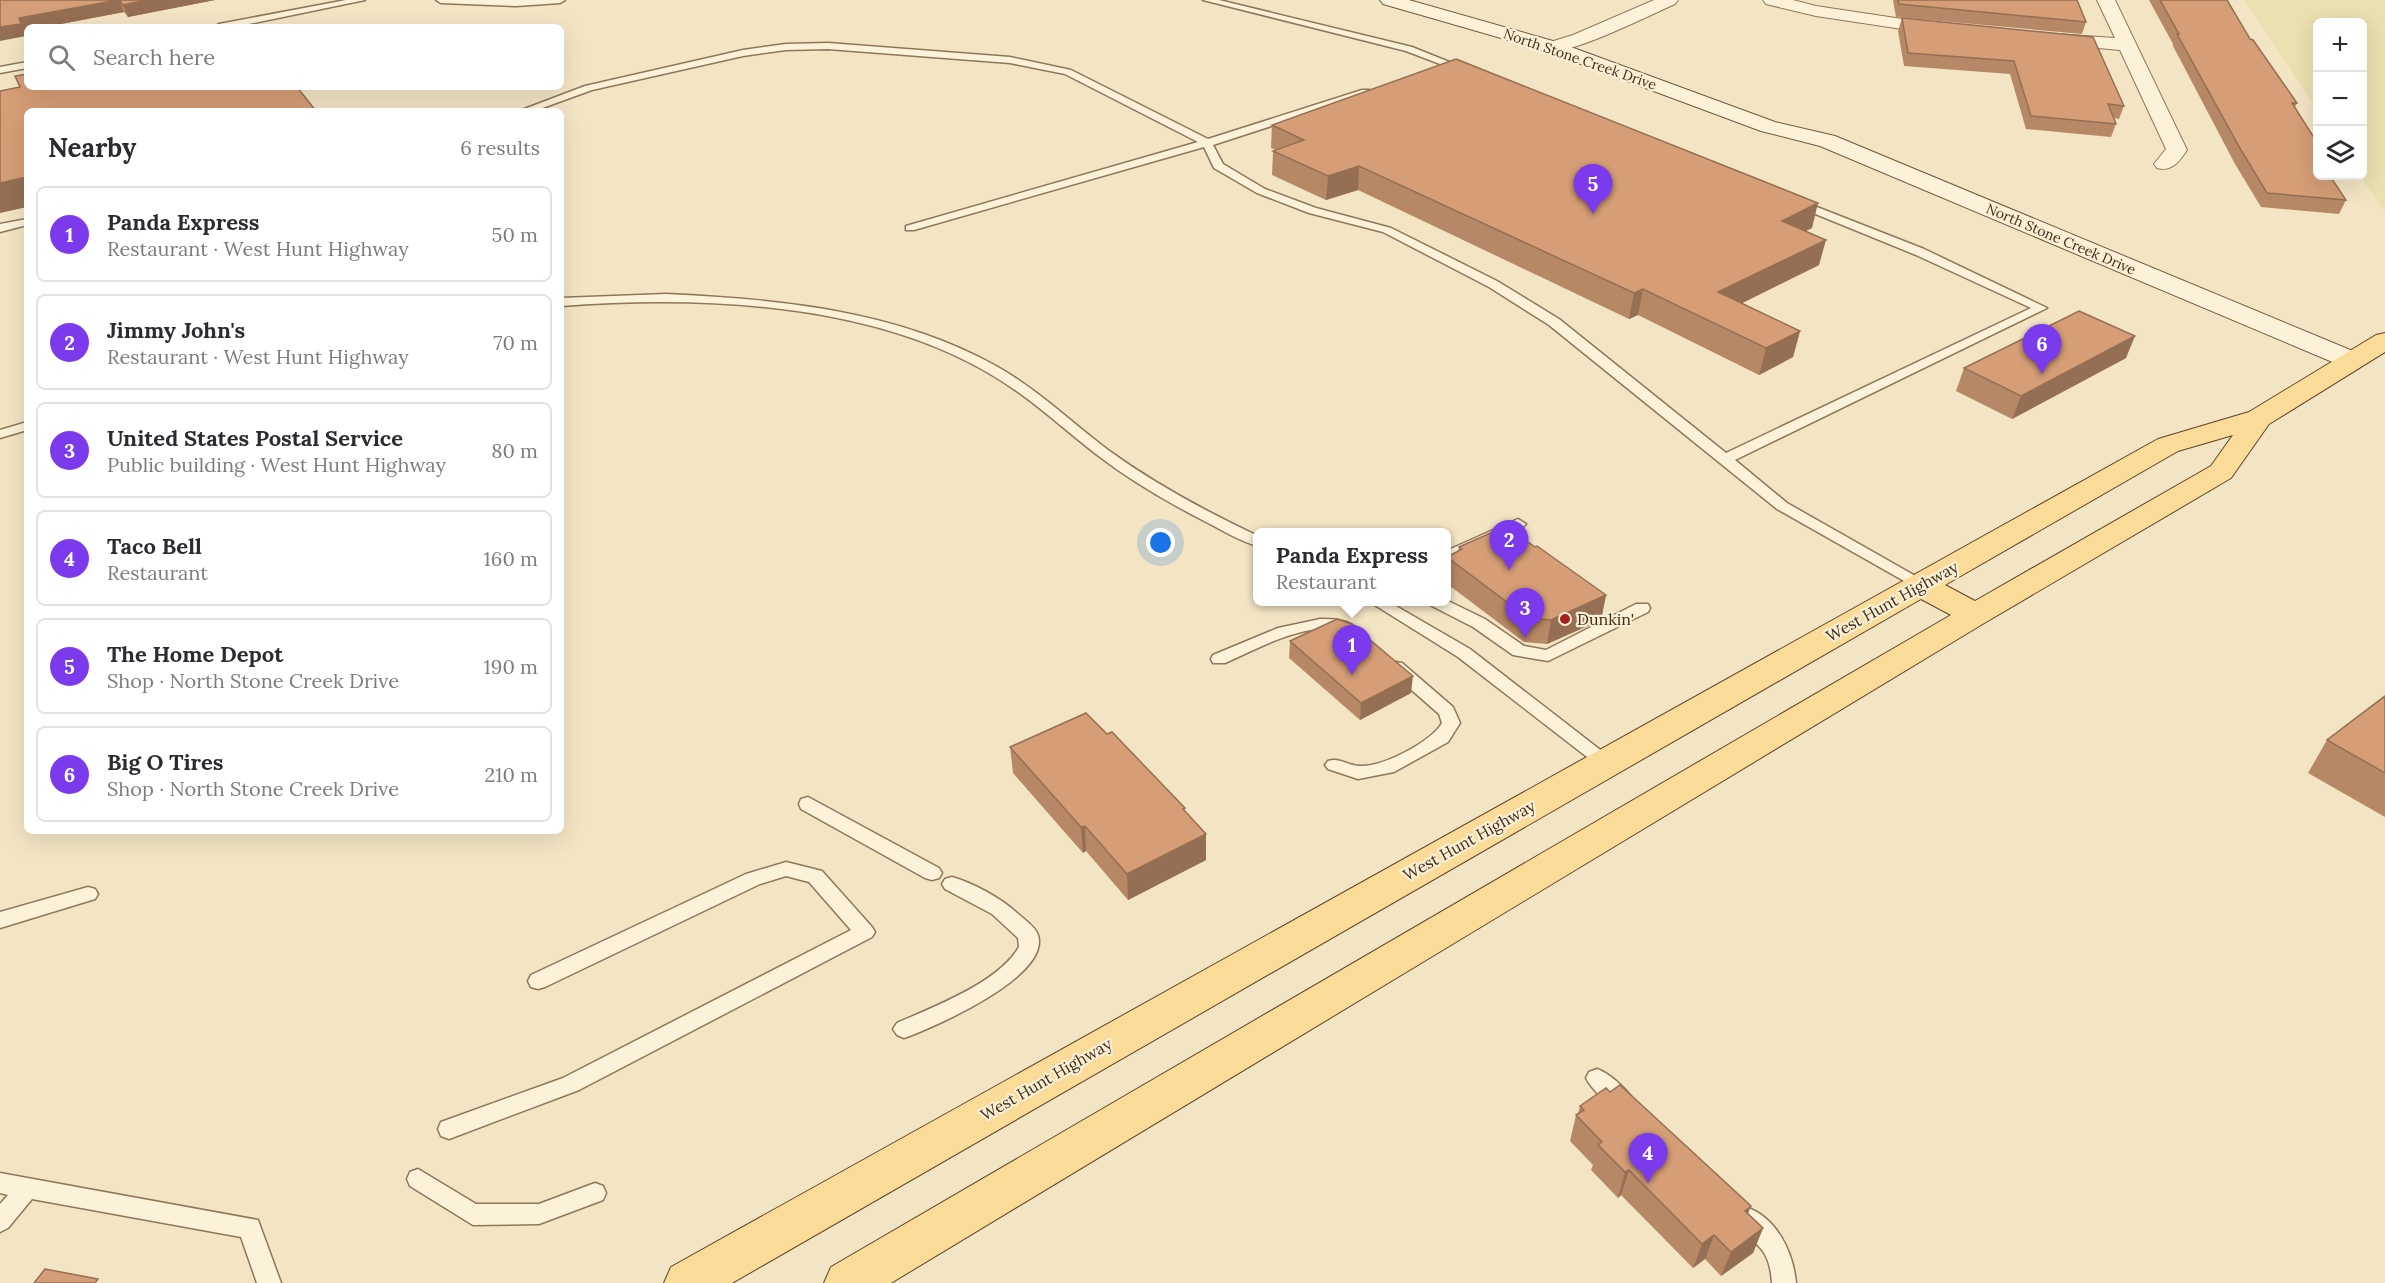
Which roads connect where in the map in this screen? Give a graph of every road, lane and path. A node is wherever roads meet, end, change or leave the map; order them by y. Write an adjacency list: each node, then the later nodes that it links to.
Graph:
1 (360, 0): 10 (lane)
2 (441, 0): 3 (lane)
3 (560, 0)
4 (1208, 0): 15 (lane)
5 (1389, 0): 14 (street, North Stone Creek Drive)
6 (1669, 0): 14 (street)
7 (1772, 0): 9 (street)
8 (2106, 0): 13 (street)
9 (1854, 9): 11 (street)
10 (235, 24)
11 (1959, 31)
12 (2040, 38): 13 (street)
13 (2128, 45): 24 (street)
14 (1553, 47): 22 (street, North Stone Creek Drive)
15 (1450, 65): 18 (lane); 19 (lane)
16 (24, 66): 17 (lane)
17 (0, 70)
18 (1428, 72)
19 (1472, 74)
20 (1373, 90): 23 (lane)
21 (532, 108): 23 (lane)
22 (1768, 127): 31 (street, North Stone Creek Drive); 32 (street, North Stone Creek Drive)
23 (1207, 143): 28 (lane); 36 (lane)
24 (2164, 164)
25 (1778, 196): 36 (lane)
26 (24, 223): 27 (lane)
27 (0, 228)
28 (910, 228)
29 (564, 302): 38 (lane)
30 (2385, 341): 31 (main road, West Hunt Highway)
31 (2351, 360): 32 (main road, West Hunt Highway)
32 (2329, 375): 33 (main road, West Hunt Highway)
33 (2259, 418): 40 (main road, West Hunt Highway); 44 (main road, West Hunt Highway)
34 (24, 427): 35 (lane)
35 (0, 434)
36 (1725, 459): 40 (lane)
37 (1518, 524): 39 (lane)
38 (1253, 540)
39 (1451, 555)
40 (1920, 585): 44 (main road); 48 (main road, West Hunt Highway)
41 (1385, 606): 48 (lane)
42 (1446, 606): 43 (lane)
43 (1642, 608)
44 (1975, 615): 68 (main road, West Hunt Highway)
45 (1365, 642): 47 (lane)
46 (1382, 656): 49 (lane)
47 (1219, 660)
48 (1606, 763): 67 (main road, West Hunt Highway)
49 (1334, 765)
50 (808, 804): 51 (lane)
51 (932, 873)
52 (952, 884): 56 (lane)
53 (88, 894): 54 (lane)
54 (0, 920)
55 (538, 981): 59 (lane)
56 (904, 1029)
57 (1597, 1078): 58 (lane)
58 (1639, 1118)
59 (449, 1129)
60 (418, 1179): 63 (lane)
61 (0, 1183): 62 (lane)
62 (27, 1188): 65 (lane); 66 (lane)
63 (595, 1192)
64 (1733, 1205): 69 (lane)
65 (0, 1221)
66 (268, 1283)
67 (688, 1283)
68 (848, 1283)
69 (1784, 1283)

